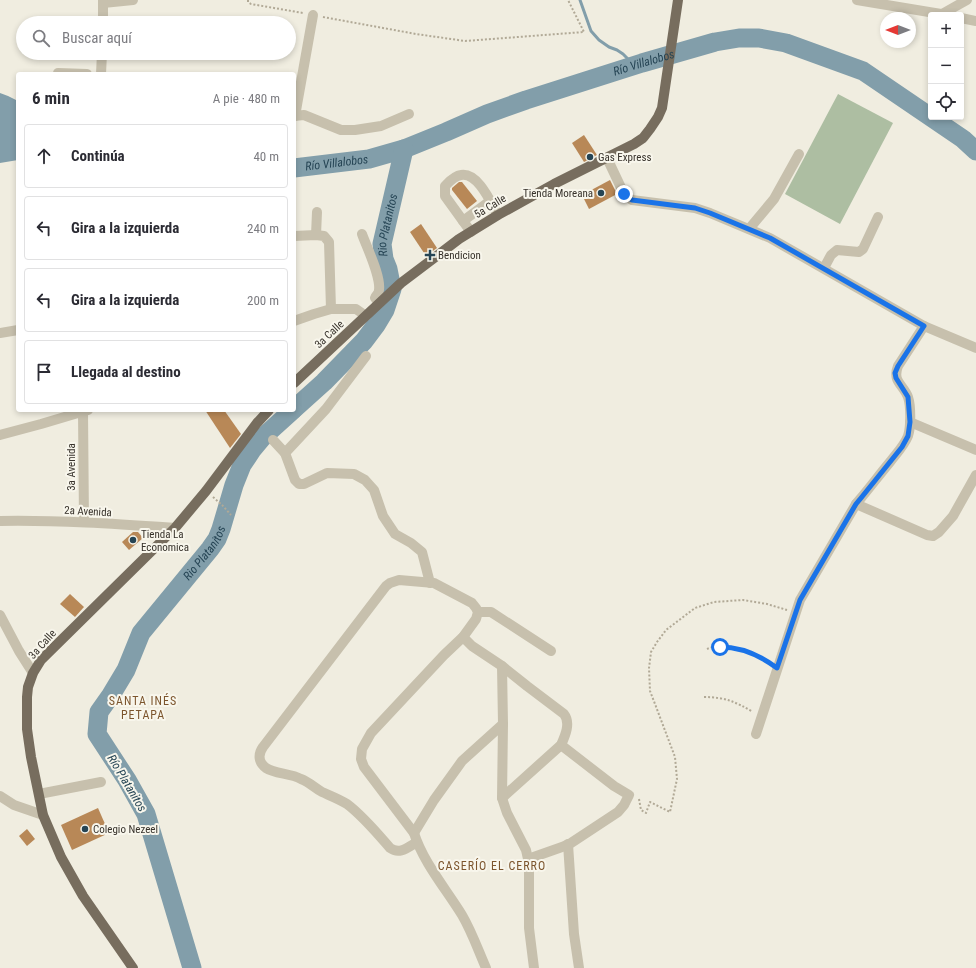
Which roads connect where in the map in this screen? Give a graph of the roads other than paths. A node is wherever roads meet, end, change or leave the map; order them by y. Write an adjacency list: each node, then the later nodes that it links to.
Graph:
1 (133, 0): 5 (street)
2 (678, 0): 18 (main road, 5a Calle)
3 (857, 0): 6 (street)
4 (967, 0): 7 (street)
5 (103, 2): 9 (street)
6 (928, 12)
7 (949, 12)
8 (313, 15): 14 (street)
9 (103, 16)
10 (964, 19): 11 (street)
11 (976, 21)
12 (102, 60): 13 (street)
13 (101, 72)
14 (296, 110)
15 (410, 114): 16 (street)
16 (296, 116)
17 (799, 154): 24 (street)
18 (607, 158): 21 (main road, 5a Calle); 24 (street)
19 (490, 201): 21 (street); 23 (street); 23 (street)
20 (317, 212): 27 (street)
21 (498, 215): 25 (main road, 5a Calle)
22 (878, 217): 29 (street)
23 (463, 221): 25 (street)
24 (749, 229): 29 (street)
25 (470, 232): 30 (main road, 5a Calle)
26 (362, 234): 30 (street)
27 (316, 235): 28 (street); 31 (street)
28 (296, 236)
29 (824, 268): 34 (street)
30 (380, 303): 32 (main road, 3a Calle)
31 (331, 309): 32 (street); 33 (street)
32 (366, 316): 39 (main road, 3a Calle)
33 (296, 320)
34 (924, 326): 37 (street); 43 (street)
35 (16, 330): 36 (street)
36 (0, 333)
37 (976, 348)
38 (366, 356): 47 (street)
39 (296, 381)
40 (82, 412): 44 (street)
41 (86, 412): 51 (street, 3a Avenida)
42 (267, 412): 52 (main road, 3a Calle)
43 (910, 422): 46 (street); 49 (street)
44 (0, 435)
45 (273, 440): 47 (street)
46 (976, 450)
47 (285, 453): 53 (street)
48 (976, 475): 49 (street)
49 (856, 504): 61 (street)
50 (0, 521): 51 (street, 2a Avenida)
51 (84, 522): 52 (street, 2a Avenida)
52 (175, 528): 59 (main road, 3a Calle)
53 (430, 583): 54 (street); 68 (street)
54 (478, 612): 56 (street); 57 (street)
55 (0, 615): 59 (street)
56 (463, 637): 58 (street); 68 (street)
57 (551, 651)
58 (502, 666): 60 (street); 62 (street)
59 (33, 673): 64 (main road, 3a Calle)
60 (503, 724): 66 (street); 68 (street)
61 (756, 734)
62 (561, 745): 66 (street); 69 (street)
63 (101, 782): 64 (street)
64 (39, 794): 67 (main road, 3a Calle)
65 (0, 796): 67 (street)
66 (502, 798): 70 (street)
67 (44, 815): 71 (main road, 3a Calle)
68 (416, 837): 72 (street)
69 (568, 844): 70 (street); 74 (street)
70 (528, 859): 73 (street)
71 (133, 968)
72 (486, 968)
73 (534, 968)
74 (580, 968)

